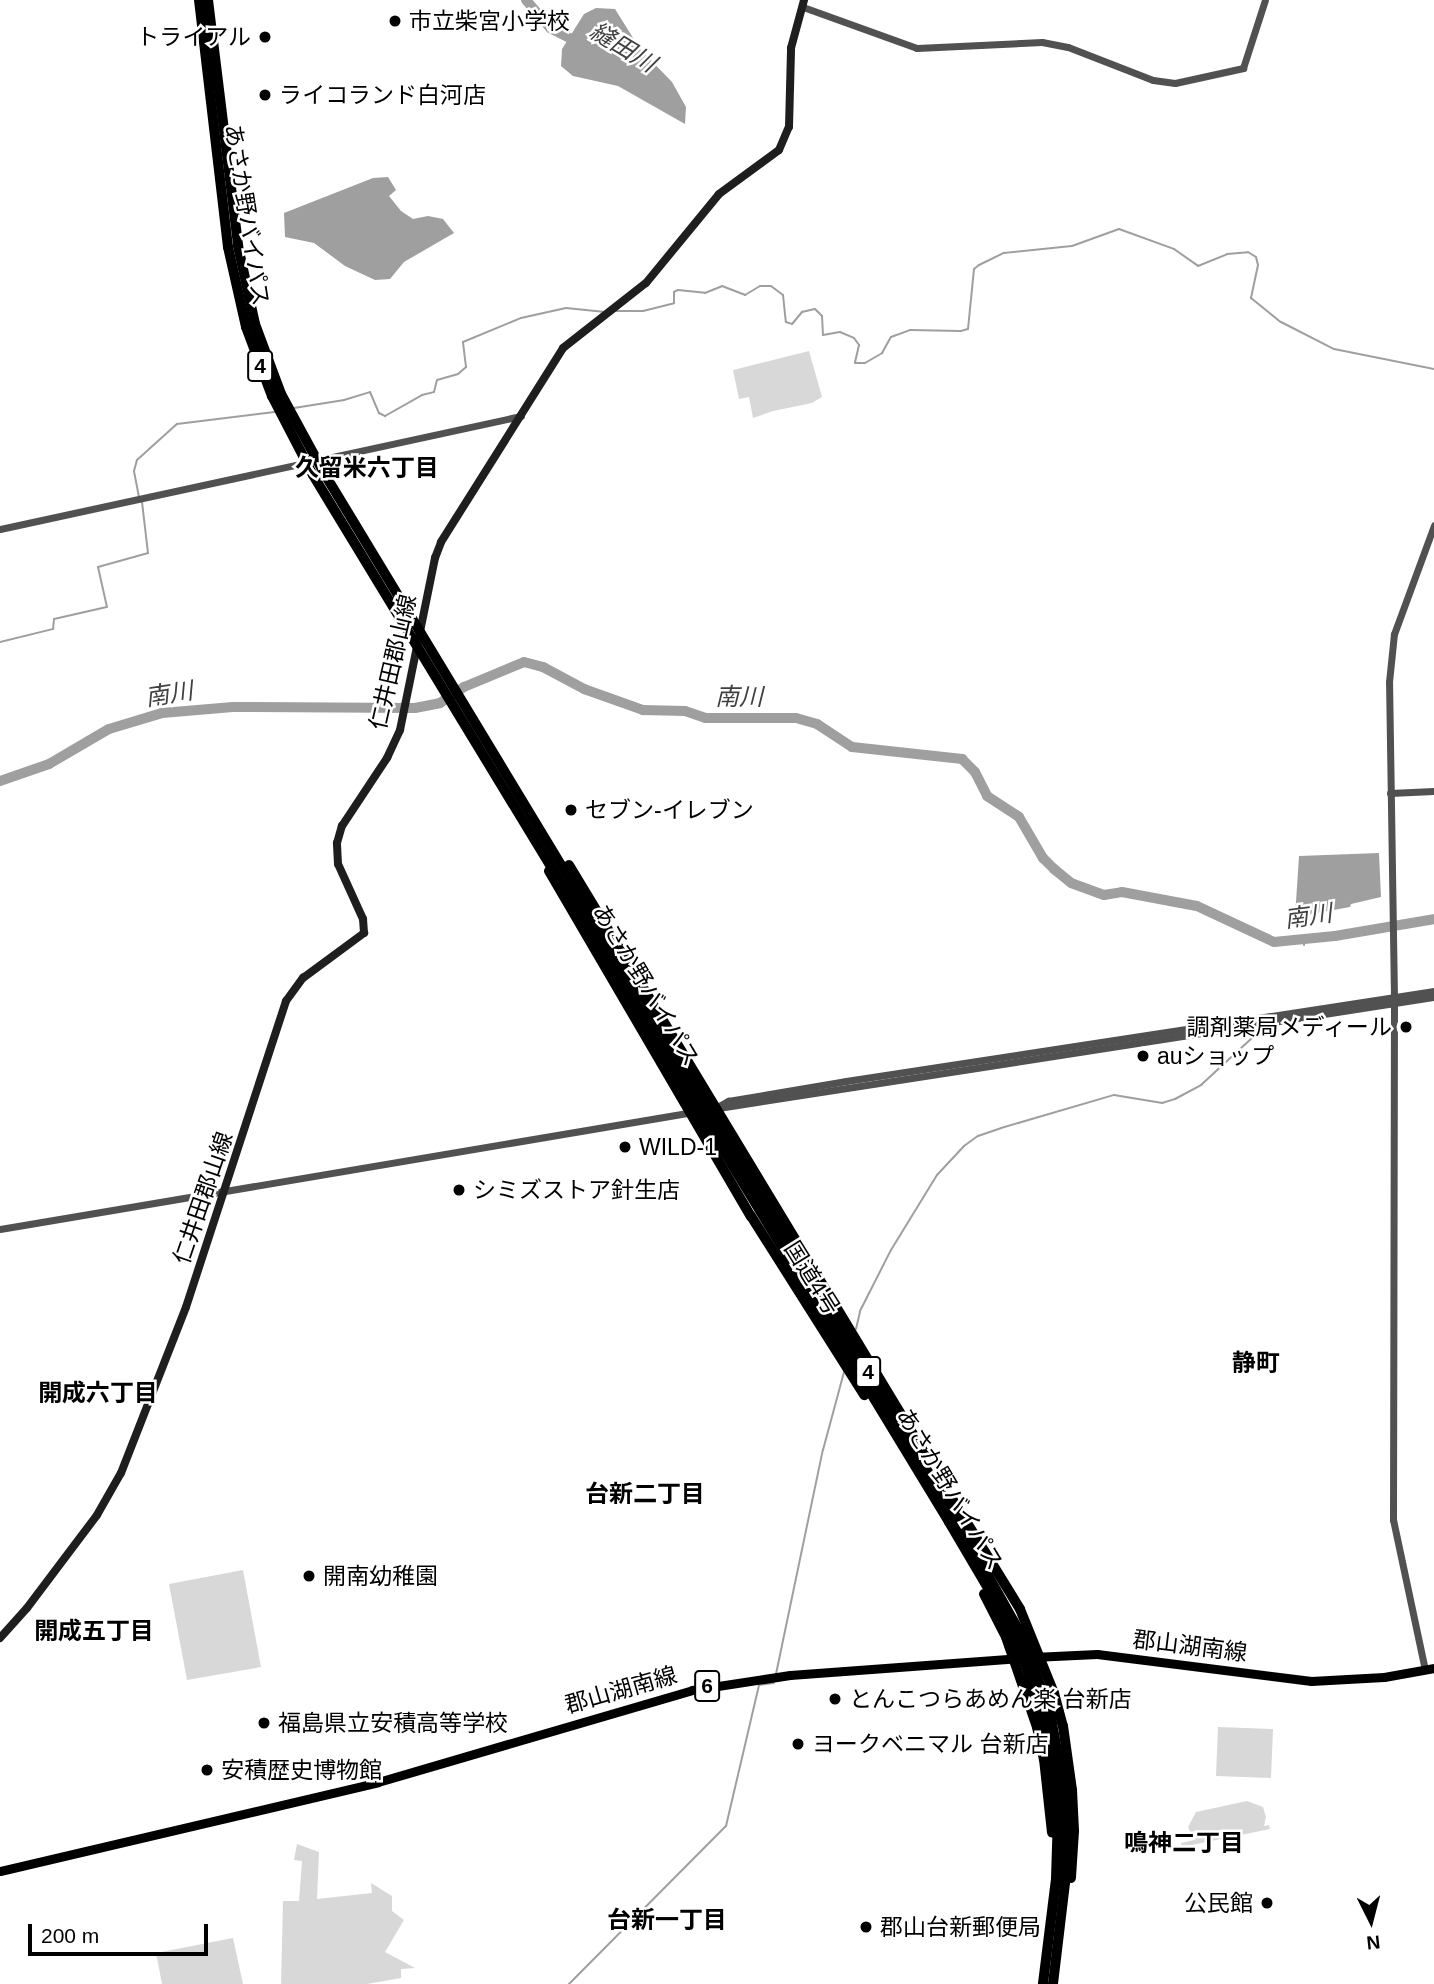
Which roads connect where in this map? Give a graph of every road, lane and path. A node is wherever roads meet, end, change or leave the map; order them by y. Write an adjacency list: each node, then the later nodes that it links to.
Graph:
1 (199, 0): 11 (highway, あさか野バイパス / 4)
2 (208, 0): 9 (highway, あさか野バイパス / 4)
3 (1265, 0): 4 (street)
4 (804, 4): 5 (main road, 仁井田郡山線)
5 (521, 416): 7 (street); 8 (main road, 仁井田郡山線)
6 (1434, 525): 16 (street)
7 (0, 529)
8 (426, 604): 9 (main road); 10 (main road, 仁井田郡山線)
9 (405, 607): 10 (highway, あさか野バイパス / 4)
10 (421, 634): 11 (main road, 仁井田郡山線); 12 (highway, あさか野バイパス / 4)
11 (418, 649): 12 (highway, あさか野バイパス / 4); 24 (main road, 仁井田郡山線)
12 (449, 688): 13 (highway, あさか野バイパス / 4)
13 (462, 709): 14 (highway, あさか野バイパス / 4); 17 (highway, あさか野バイパス / 4)
14 (504, 788): 21 (highway, あさか野バイパス / 4); 23 (highway, 4)
15 (1434, 791): 16 (street)
16 (1390, 793): 20 (street)
17 (527, 805): 21 (highway, あさか野バイパス / 4); 22 (highway, 4)
18 (1434, 991): 20 (street)
19 (1434, 997): 20 (street)
20 (1394, 1000): 22 (street); 29 (street)
21 (664, 1043): 30 (highway, あさか野バイパス / 4)
22 (717, 1108): 23 (street); 27 (highway, 4)
23 (690, 1112): 24 (street); 28 (highway, 国道4号 / 4)
24 (226, 1190): 25 (street); 26 (main road, 仁井田郡山線)
25 (0, 1229)
26 (0, 1638)
27 (1042, 1657): 28 (main road, 郡山湖南線 / 6); 29 (main road, 郡山湖南線 / 6); 34 (highway)
28 (1014, 1658): 31 (main road, 郡山湖南線 / 6); 32 (highway)
29 (1430, 1669)
30 (1046, 1712): 32 (highway, あさか野バイパス / 4); 34 (highway, あさか野バイパス / 4)
31 (0, 1871)
32 (1056, 1878): 33 (highway, あさか野バイパス / 4)
33 (1053, 1912): 35 (highway); 36 (highway, あさか野バイパス / 4)
34 (1060, 1932): 37 (highway, あさか野バイパス / 4)
35 (1037, 1984)
36 (1044, 1984)
37 (1055, 1984)

